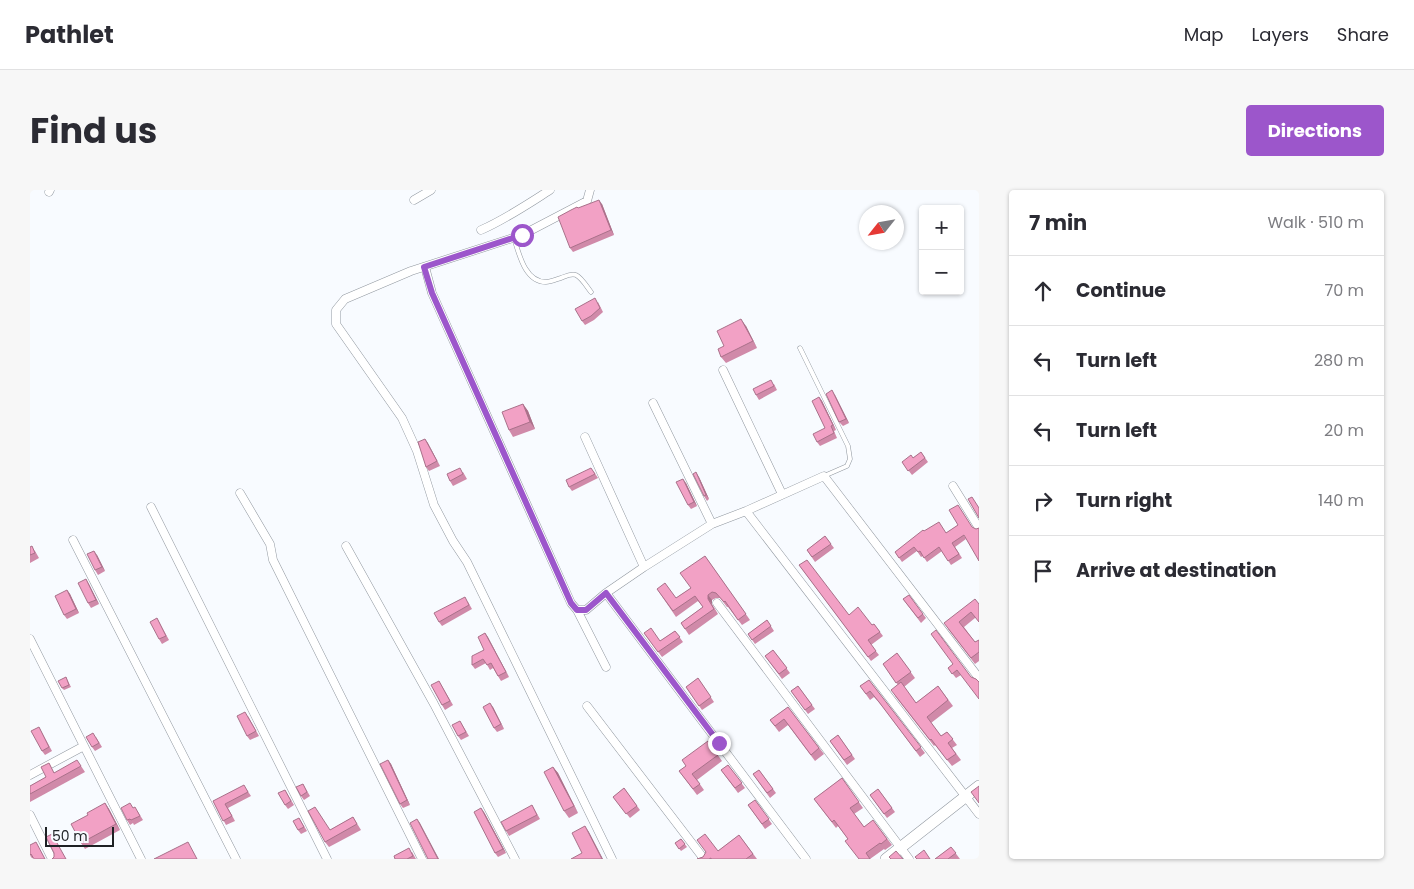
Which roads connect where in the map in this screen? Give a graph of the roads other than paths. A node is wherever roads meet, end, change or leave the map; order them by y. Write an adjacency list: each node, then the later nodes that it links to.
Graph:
1 (431, 190): 4 (street)
2 (550, 190): 5 (street)
3 (590, 190): 6 (street)
4 (414, 200)
5 (481, 230)
6 (514, 238): 7 (street); 8 (lane)
7 (424, 267): 26 (street); 44 (street)
8 (591, 292)
9 (800, 348): 13 (lane)
10 (723, 370): 16 (street)
11 (653, 402): 19 (street)
12 (585, 437): 23 (street)
13 (824, 476): 16 (street); 29 (street)
14 (953, 486): 20 (street)
15 (240, 493): 42 (street)
16 (782, 494): 18 (street)
17 (151, 507): 41 (street)
18 (746, 511): 19 (street); 34 (street)
19 (712, 524): 23 (street)
20 (979, 528)
21 (73, 540): 40 (street)
22 (346, 546): 43 (street)
23 (644, 567): 24 (street)
24 (606, 593): 26 (street); 46 (street)
25 (717, 603): 37 (street)
26 (577, 610): 28 (street)
27 (30, 638): 31 (street)
28 (606, 667)
29 (979, 678)
30 (587, 706): 45 (street)
31 (84, 746): 32 (street); 39 (street)
32 (30, 775)
33 (979, 786): 34 (street)
34 (966, 797): 35 (street); 37 (street)
35 (979, 814)
36 (30, 816): 38 (street)
37 (901, 848): 47 (street); 48 (street)
38 (52, 859)
39 (141, 859)
40 (236, 859)
41 (327, 859)
42 (422, 859)
43 (515, 859)
44 (612, 859)
45 (704, 859)
46 (806, 859)
47 (886, 859)
48 (909, 859)

